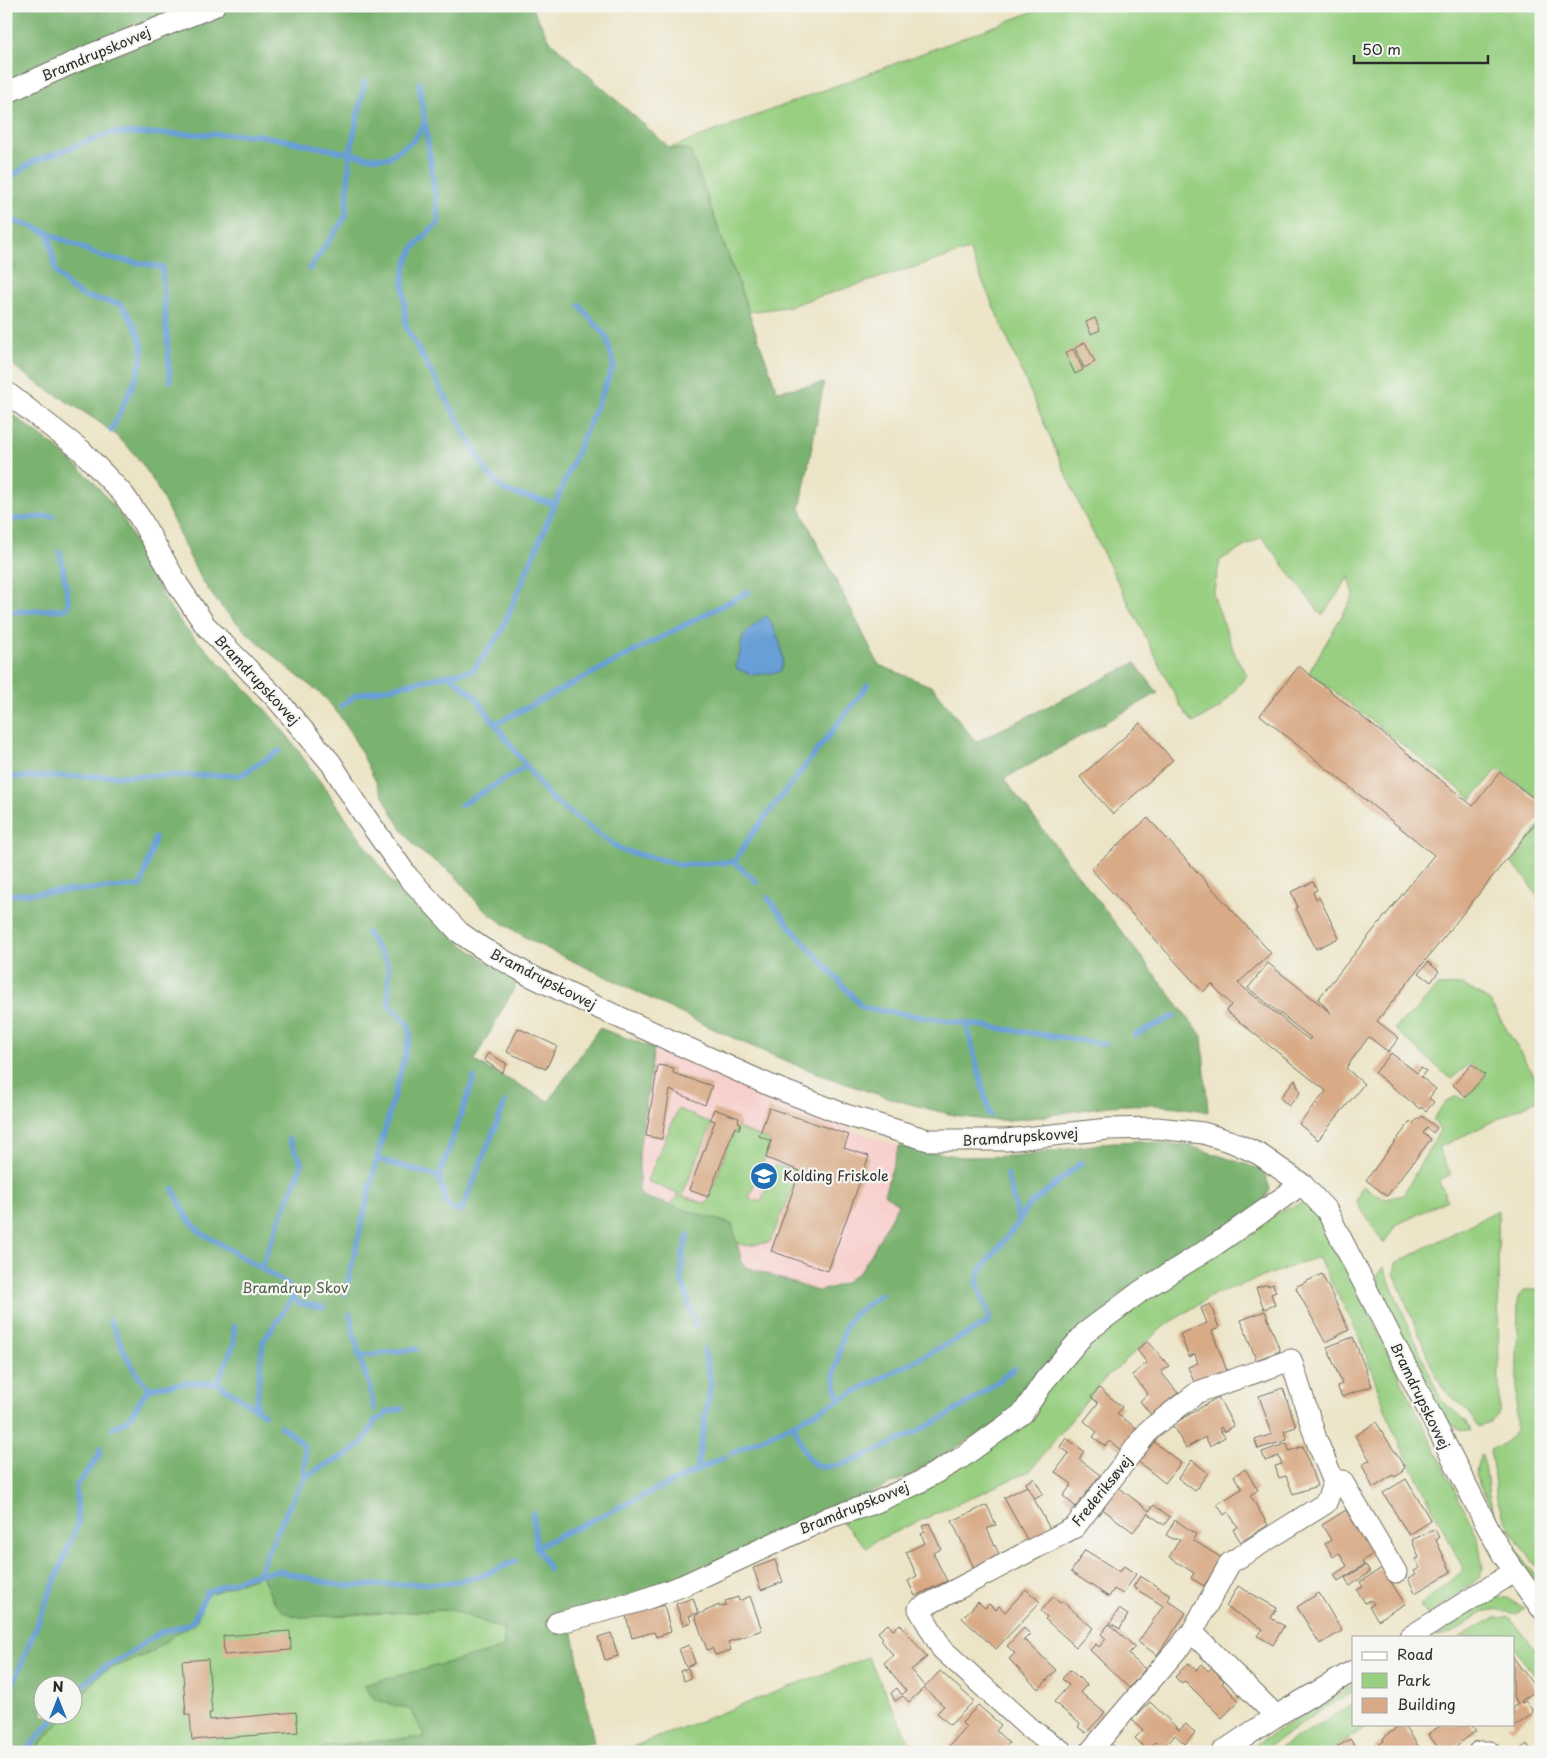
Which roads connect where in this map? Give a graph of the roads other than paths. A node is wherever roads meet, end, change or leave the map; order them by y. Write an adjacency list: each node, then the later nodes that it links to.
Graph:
1 (214, 6): 2 (street, Bramdrupskovvej)
2 (6, 93)
3 (6, 392): 4 (street, Bramdrupskovvej)
4 (1302, 1184): 7 (street, Bramdrupskovvej); 9 (street, Bramdrupskovvej)
5 (1334, 1482): 6 (street, Frederiksøvej); 10 (street); 14 (street, Frederiksøvej)
6 (1396, 1572)
7 (1514, 1572): 8 (street, Bramdrupskovvej); 11 (street)
8 (1541, 1608)
9 (557, 1623)
10 (1192, 1632): 13 (street); 15 (street)
11 (1412, 1636)
12 (1352, 1672): 13 (street)
13 (1276, 1716): 16 (street)
14 (1063, 1752)
15 (1090, 1752)
16 (1222, 1752)
17 (1479, 1752): 18 (street)
18 (1489, 1752)

